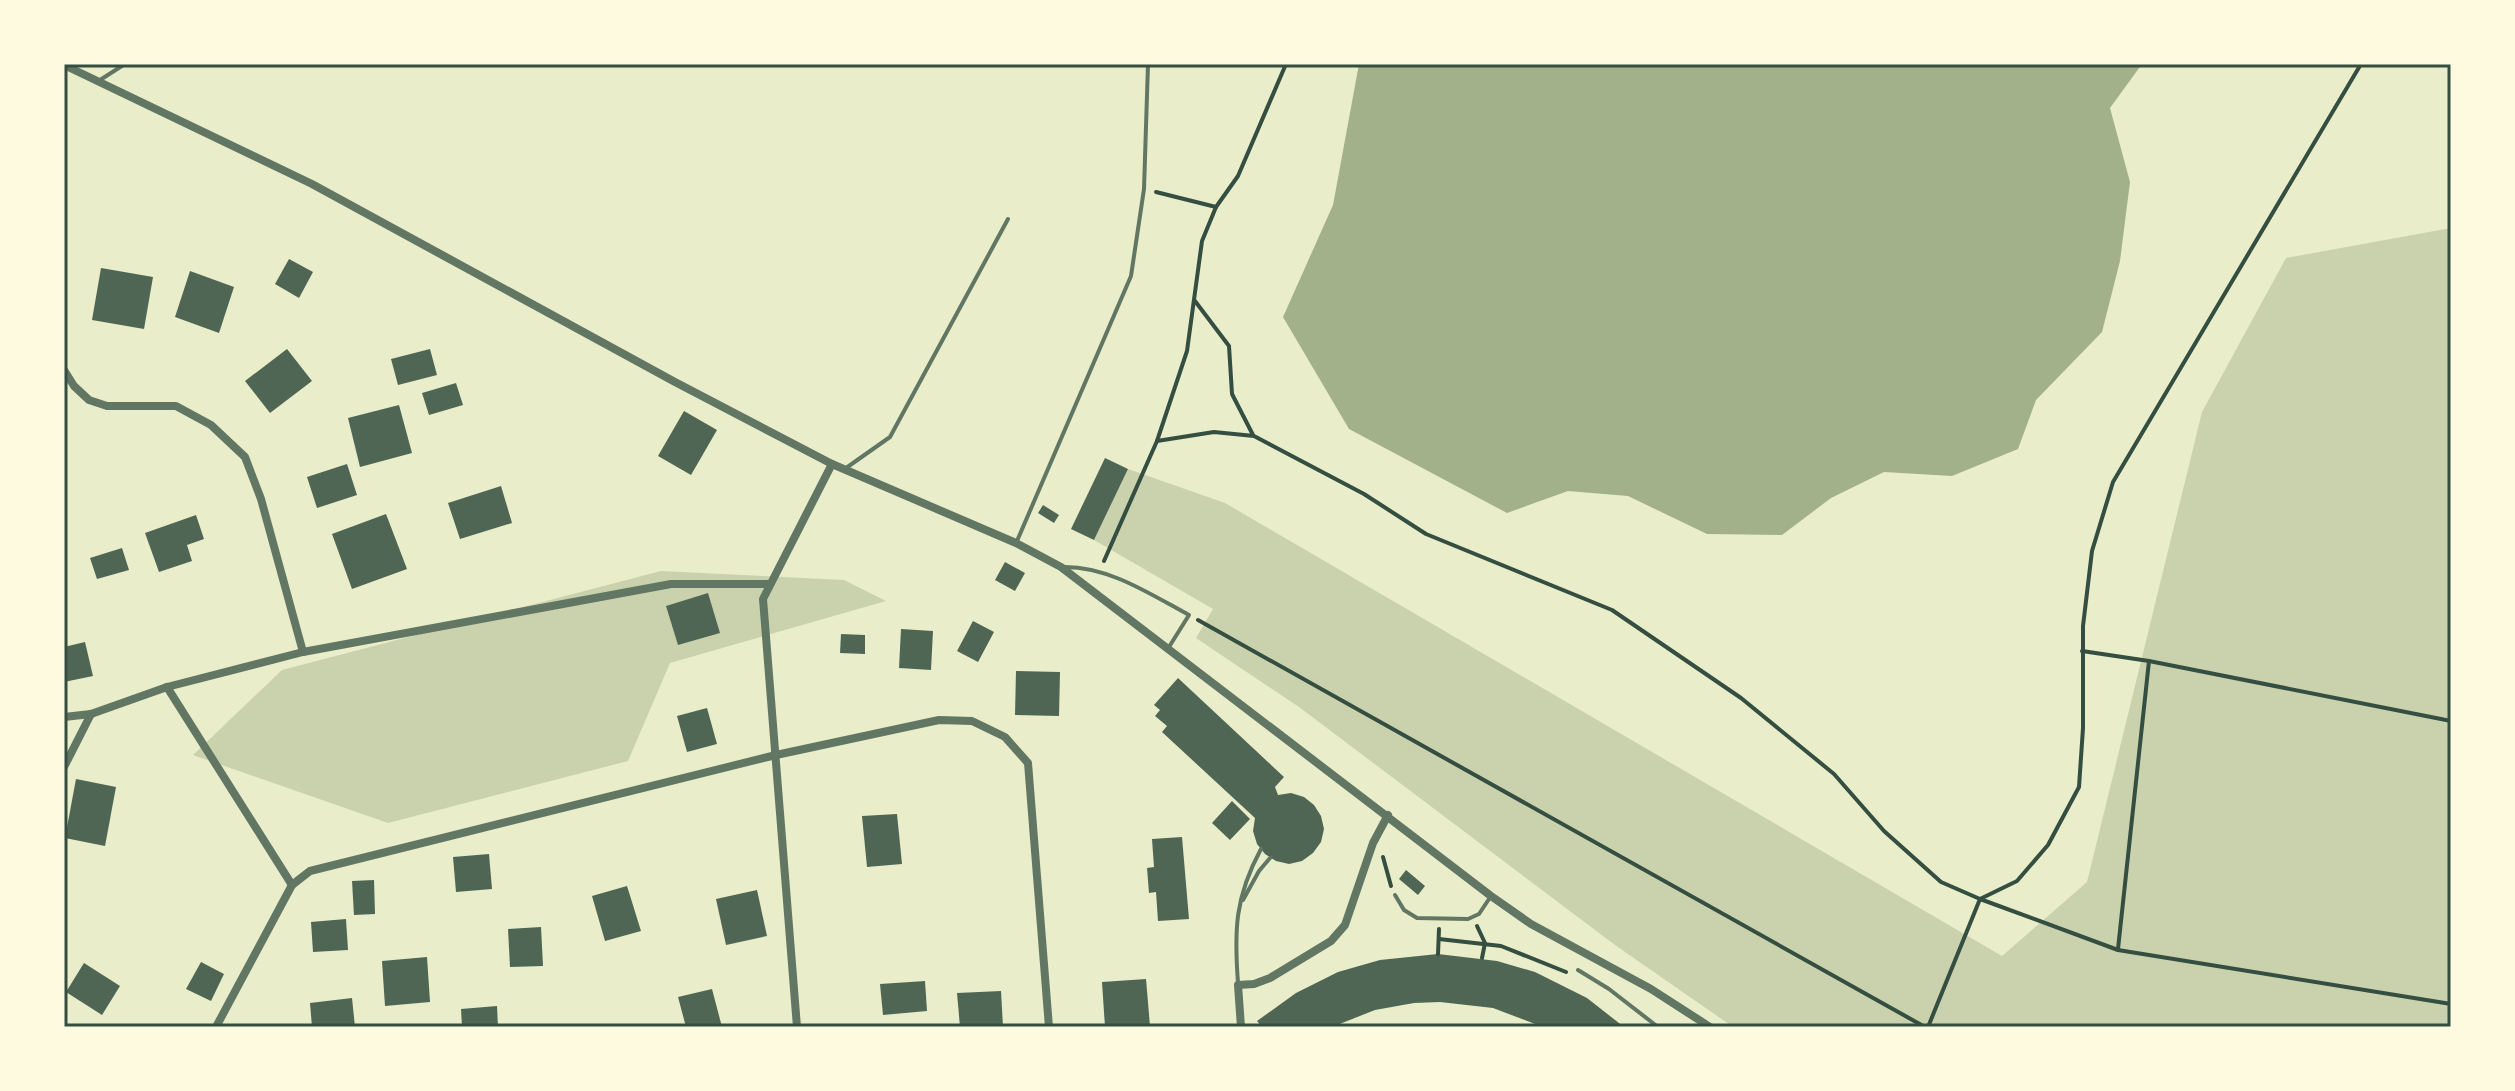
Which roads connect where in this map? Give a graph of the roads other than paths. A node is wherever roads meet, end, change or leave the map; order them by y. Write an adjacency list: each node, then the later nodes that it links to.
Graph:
1 (125, 64): 4 (lane)
2 (1148, 64): 9 (lane)
3 (64, 65): 4 (street)
4 (99, 82): 7 (street)
5 (1008, 219): 8 (lane)
6 (64, 370): 13 (street)
7 (832, 464): 8 (street); 11 (street)
8 (844, 469): 9 (street)
9 (1016, 543): 10 (street)
10 (1061, 567): 12 (street); 12 (lane)
11 (770, 584): 13 (street); 17 (street)
12 (1168, 648): 19 (street)
13 (303, 652): 14 (street)
14 (167, 687): 15 (street); 22 (street)
15 (91, 714): 16 (street); 18 (street)
16 (64, 717)
17 (776, 755): 22 (street); 29 (street); 30 (street)
18 (64, 767)
19 (1388, 815): 24 (street); 27 (street)
20 (1261, 849): 25 (lane)
21 (1270, 858): 25 (lane)
22 (292, 885): 28 (street)
23 (1395, 895): 24 (lane)
24 (1491, 896): 33 (street)
25 (1239, 909): 27 (lane)
26 (1578, 970): 32 (lane)
27 (1238, 985): 31 (street)
28 (216, 1027)
29 (797, 1027)
30 (1049, 1027)
31 (1241, 1027)
32 (1658, 1027)
33 (1710, 1027)

